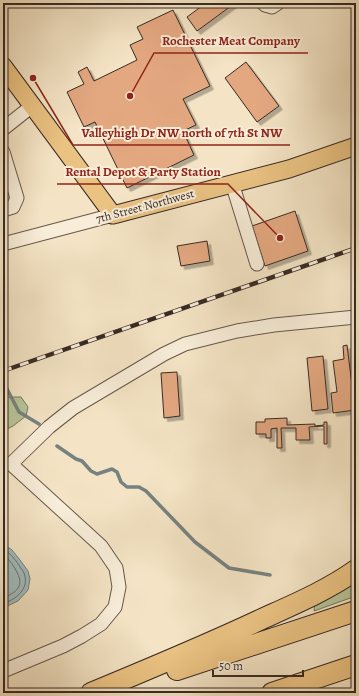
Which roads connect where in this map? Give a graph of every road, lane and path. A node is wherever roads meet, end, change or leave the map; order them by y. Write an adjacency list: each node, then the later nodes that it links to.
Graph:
1 (263, 3): 2 (street)
2 (278, 3)
3 (3, 66): 4 (main road)
4 (32, 106): 5 (street); 10 (main road)
5 (3, 129)
6 (356, 146): 8 (main road, 7th Street Northwest)
7 (3, 153): 9 (street)
8 (232, 183): 10 (main road, 7th Street Northwest); 12 (street)
9 (3, 210)
10 (113, 215): 11 (street, 7th Street Northwest)
11 (3, 244)
12 (257, 264)
13 (356, 317): 14 (street)
14 (7, 464): 18 (street)
15 (356, 570): 19 (highway)
16 (356, 611): 20 (highway)
17 (356, 665): 21 (highway)
18 (3, 671)
19 (91, 693)
20 (106, 693)
21 (272, 693)

